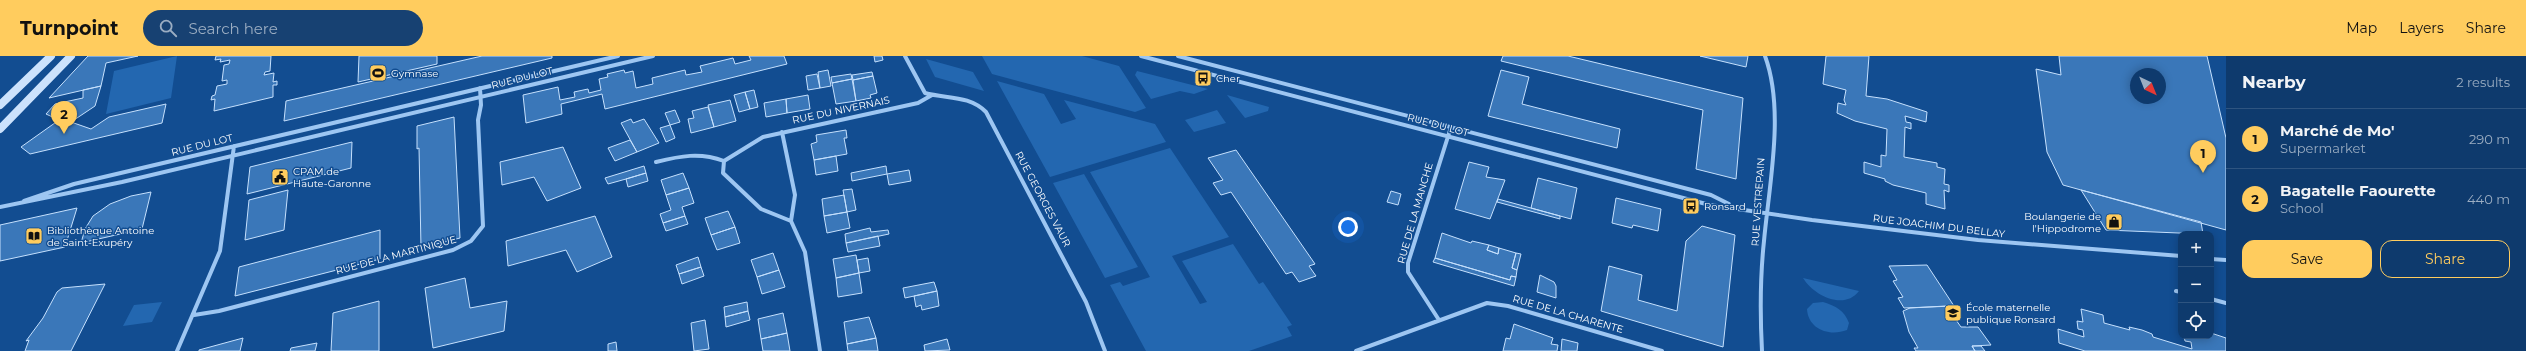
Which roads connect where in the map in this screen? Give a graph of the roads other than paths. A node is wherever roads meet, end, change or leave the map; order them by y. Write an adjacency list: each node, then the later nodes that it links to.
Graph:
1 (51, 56): 15 (street)
2 (71, 56): 19 (street)
3 (618, 56): 12 (street, RUE DU LOT)
4 (631, 56): 11 (street)
5 (653, 56): 11 (street, RUE DU LOT)
6 (905, 56): 13 (street)
7 (1141, 56): 10 (street, RUE DU LOT)
8 (1178, 56): 18 (street, RUE DU LOT)
9 (1765, 56): 29 (street, RUE VESTREPAIN)
10 (1157, 58): 21 (street, RUE DU LOT)
11 (632, 61): 14 (street, RUE DU LOT)
12 (480, 88): 14 (street, RUE DE LA MARTINIQUE); 16 (street, RUE DU LOT)
13 (932, 95): 20 (street, RUE DU NIVERNAIS); 40 (street, RUE GEORGES VAUR)
14 (481, 97): 17 (street, RUE DU LOT); 36 (street, RUE DE LA MARTINIQUE)
15 (0, 105)
16 (393, 110): 17 (street); 22 (street, RUE DU LOT)
17 (393, 117): 23 (street, RUE DU LOT)
18 (1451, 127): 21 (street, RUE DE LA MANCHE); 27 (street, RUE DU LOT)
19 (0, 129)
20 (782, 132): 24 (street, RUE DU NIVERNAIS); 30 (street, RUE DU NIVERNAIS)
21 (1447, 137): 27 (street, RUE DU LOT); 37 (street, RUE DE LA MANCHE)
22 (234, 146): 23 (street); 26 (street, RUE DU LOT)
23 (233, 156): 26 (street, RUE DU LOT); 36 (street)
24 (724, 161): 25 (street); 30 (street)
25 (656, 162)
26 (17, 203): 28 (street, RUE DU LOT)
27 (1731, 205): 29 (street, RUE DU LOT)
28 (0, 207)
29 (1766, 213): 31 (street, RUE JOACHIM DU BELLAY); 43 (street, RUE VESTREPAIN)
30 (791, 221): 39 (street)
31 (2178, 256)
32 (2214, 259): 33 (street)
33 (2226, 260)
34 (2214, 300): 35 (street)
35 (2226, 303)
36 (194, 314): 38 (street)
37 (1439, 320): 41 (street, RUE DE LA CHARENTE); 42 (street, RUE DE LA CHARENTE)
38 (177, 351)
39 (820, 351)
40 (1105, 351)
41 (1356, 351)
42 (1662, 351)
43 (1762, 351)

